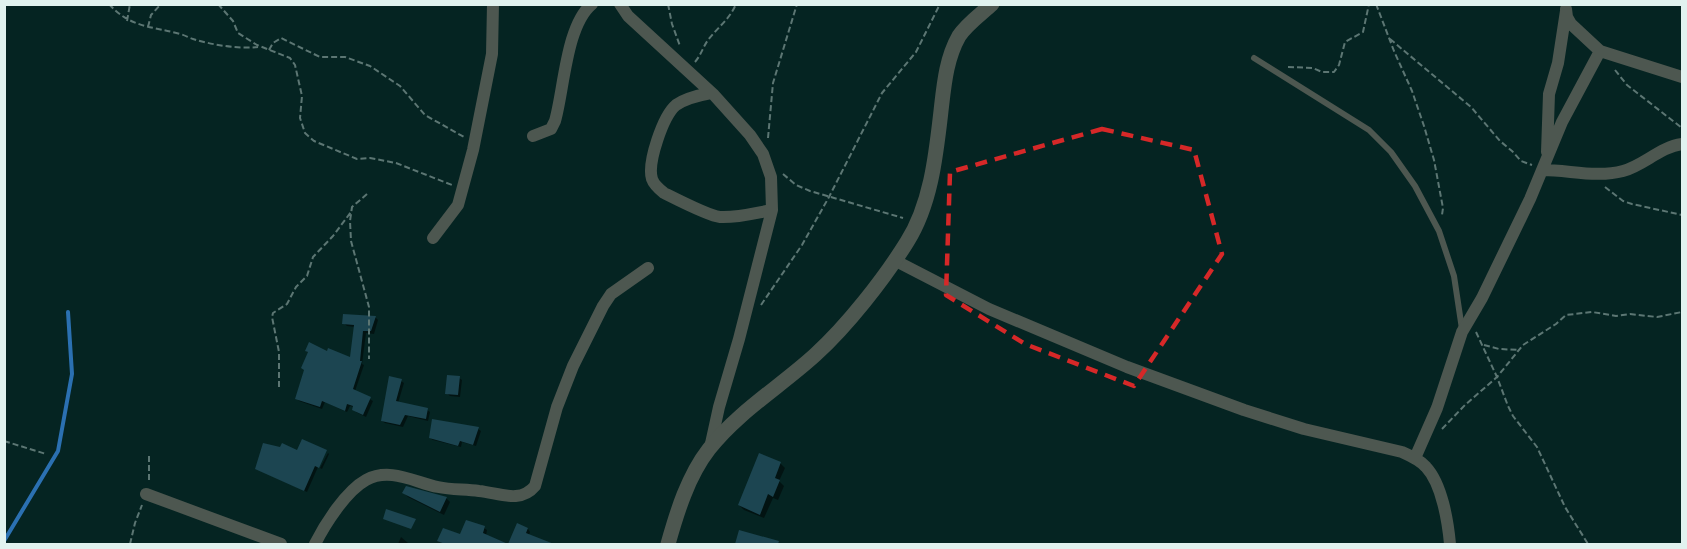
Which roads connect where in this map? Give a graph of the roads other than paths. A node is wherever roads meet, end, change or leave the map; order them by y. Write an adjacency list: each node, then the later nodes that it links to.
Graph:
1 (493, 4): 14 (street)
2 (592, 4): 10 (street)
3 (620, 4): 9 (street)
4 (992, 4): 15 (street)
5 (1566, 8): 6 (street); 12 (street)
6 (1600, 51): 8 (street); 12 (street)
7 (1254, 58): 17 (lane)
8 (1683, 77)
9 (711, 93): 13 (street); 13 (street)
10 (533, 136)
11 (1683, 144): 12 (street)
12 (1544, 165): 17 (street)
13 (772, 210): 18 (street)
14 (433, 238)
15 (894, 260): 18 (street); 19 (street)
16 (648, 268): 22 (street)
17 (1462, 332): 19 (street)
18 (710, 448): 23 (street)
19 (1415, 458): 24 (street)
20 (146, 495): 21 (street)
21 (281, 544)
22 (315, 544)
23 (668, 544)
24 (1450, 544)

